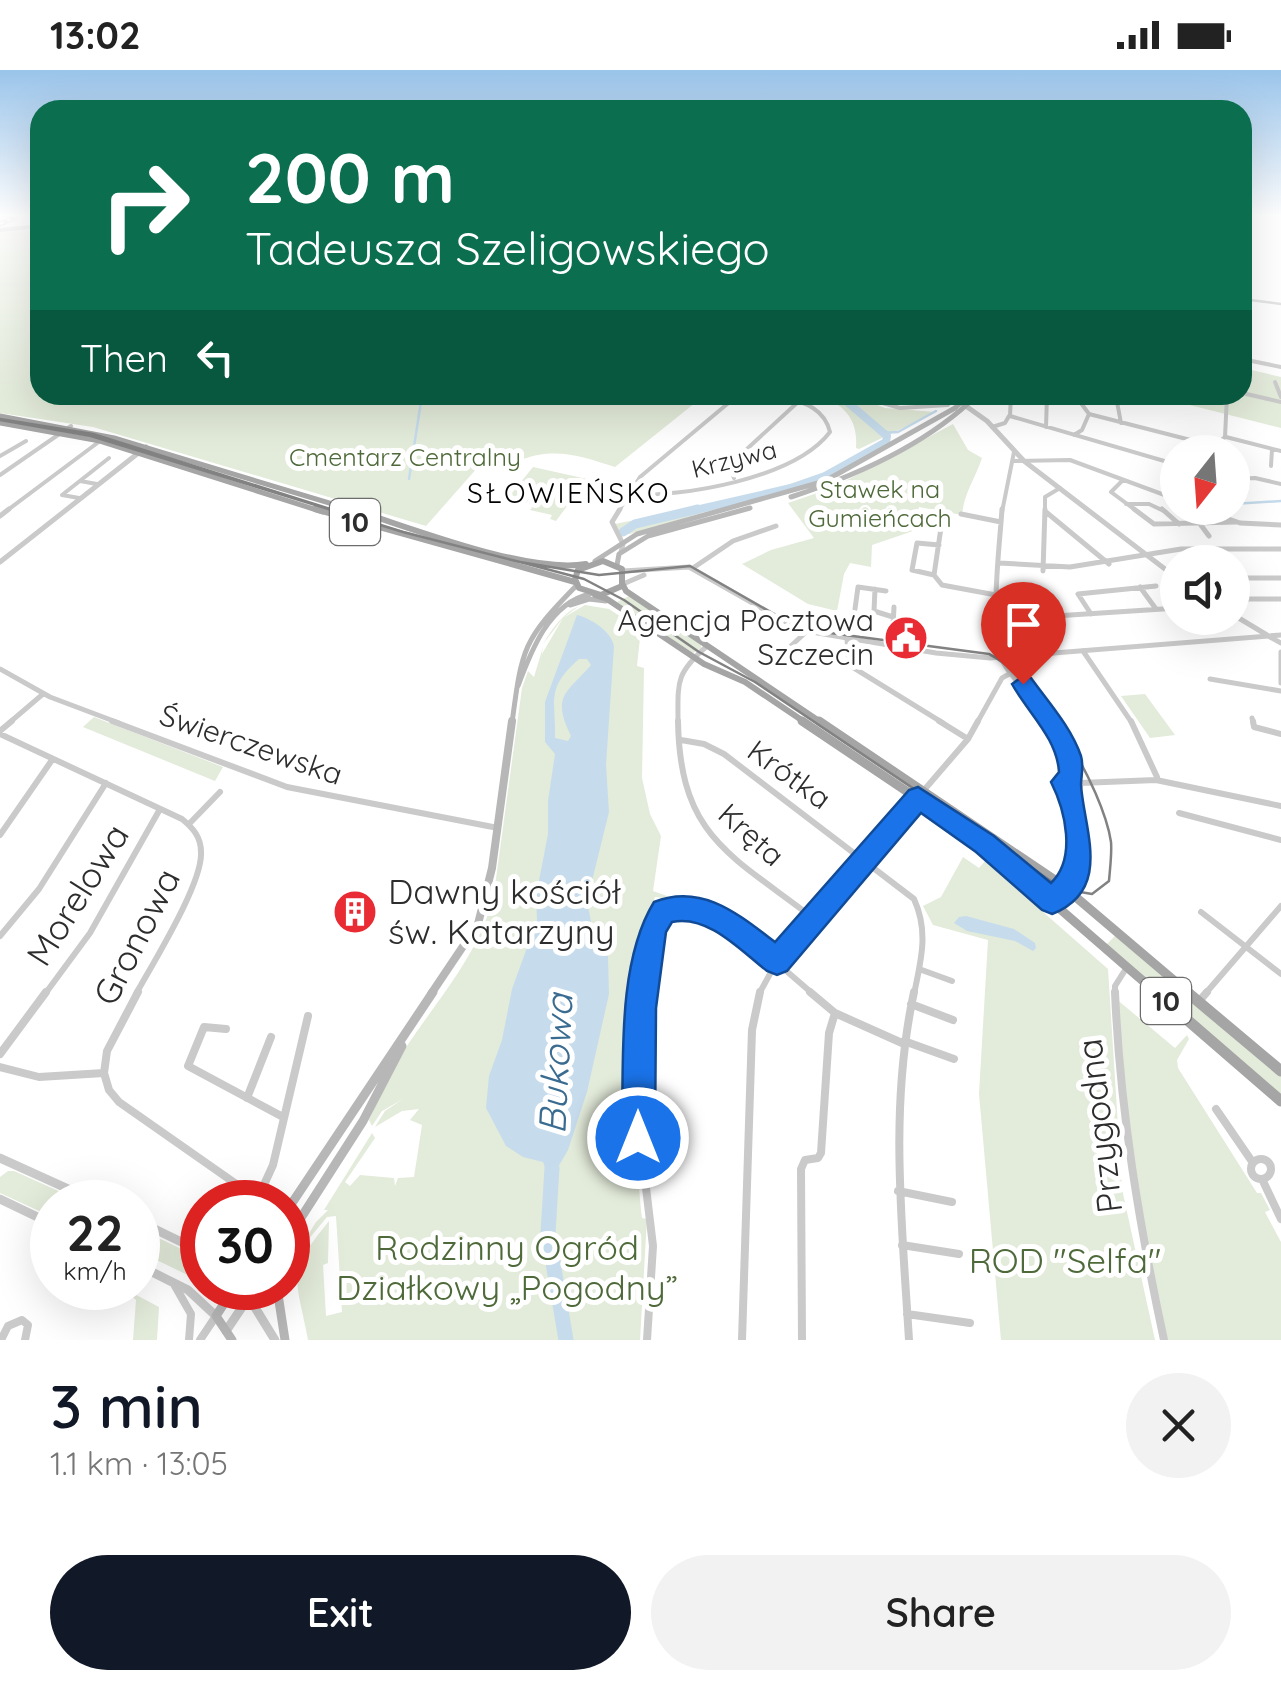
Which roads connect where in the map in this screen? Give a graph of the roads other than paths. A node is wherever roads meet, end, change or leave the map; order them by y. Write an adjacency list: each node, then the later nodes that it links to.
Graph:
1 (1252, 299): 2 (street)
2 (1281, 304)
3 (1252, 361): 4 (street)
4 (1281, 367)
5 (1275, 382): 7 (street)
6 (1252, 396): 7 (street)
7 (1281, 399)
8 (726, 405): 56 (street)
9 (795, 405): 48 (street)
10 (803, 405): 48 (street, Krzywa)
11 (890, 405): 12 (street)
12 (948, 405)
13 (1011, 405): 20 (street)
14 (1047, 405): 24 (street)
15 (1082, 405): 19 (street)
16 (1118, 405): 22 (street)
17 (1227, 405): 29 (street)
18 (963, 406): 25 (street); 75 (main road); 79 (main road)
19 (1088, 414): 22 (street); 27 (street)
20 (1010, 416): 24 (street); 25 (street)
21 (0, 419): 23 (main road, 10); 26 (main road, 10)
22 (1121, 423): 28 (street)
23 (71, 426): 26 (street); 33 (main road, 10)
24 (1046, 426): 27 (street)
25 (992, 427): 35 (street)
26 (62, 432): 31 (main road, 10); 40 (street)
27 (1074, 435): 42 (street)
28 (1170, 435)
29 (1225, 435)
30 (26, 441): 37 (street)
31 (100, 442): 38 (main road, 10); 63 (street)
32 (1250, 443): 34 (street)
33 (146, 447): 38 (street); 61 (main road, 10)
34 (1272, 449): 36 (street); 45 (street)
35 (1014, 450): 43 (street); 44 (street)
36 (1281, 451)
37 (10, 452): 39 (street); 40 (street)
38 (136, 453): 52 (street); 64 (main road, 10)
39 (0, 456)
40 (29, 456): 47 (street)
41 (109, 458): 51 (street)
42 (1160, 460)
43 (1014, 461): 44 (street); 46 (street)
44 (1024, 462): 46 (street); 50 (street); 54 (street)
45 (1271, 466)
46 (1010, 471): 66 (street)
47 (0, 476)
48 (734, 478): 56 (street, Krzywa)
49 (1250, 478): 53 (street)
50 (1122, 480): 55 (street); 58 (street)
51 (80, 481): 52 (street); 57 (street)
52 (97, 484): 57 (street)
53 (1281, 484)
54 (1060, 488): 60 (street); 81 (street)
55 (1160, 494)
56 (626, 496): 75 (street)
57 (80, 498): 82 (street)
58 (1126, 504): 59 (street); 68 (street)
59 (1160, 509)
60 (1044, 510): 85 (street); 90 (street)
61 (351, 511): 64 (street); 72 (main road, 10)
62 (961, 514): 66 (street)
63 (0, 516)
64 (342, 518): 73 (main road, 10)
65 (942, 521): 76 (street)
66 (1001, 522): 84 (street)
67 (1250, 523): 71 (street)
68 (1160, 524)
69 (1201, 525): 74 (street)
70 (776, 526): 89 (street)
71 (1281, 526)
72 (412, 529): 73 (street); 83 (main road, 10)
73 (405, 536): 94 (main road, 10)
74 (1209, 536)
75 (622, 541): 79 (street); 83 (main road)
76 (938, 546): 91 (street); 91 (street)
77 (1250, 549): 78 (street)
78 (1281, 549)
79 (621, 552): 87 (main road)
80 (1160, 554): 81 (street)
81 (1144, 556): 85 (street); 86 (street)
82 (0, 562)
83 (590, 563): 87 (main road, 10); 94 (main road)
84 (998, 563): 90 (street); 101 (street)
85 (1108, 564): 90 (street)
86 (1160, 566)
87 (620, 568): 88 (street); 95 (main road)
88 (664, 568): 89 (street); 95 (street)
89 (694, 568): 113 (street)
90 (1044, 571)
91 (934, 575): 101 (street)
92 (1281, 578): 93 (street)
93 (1250, 579)
94 (576, 584): 100 (main road, 10); 131 (main road)
95 (623, 584): 100 (main road); 118 (main road, 10)
96 (1156, 586): 97 (street)
97 (1140, 587): 107 (street); 110 (street)
98 (875, 589): 99 (street); 106 (street); 111 (street)
99 (886, 591)
100 (592, 594): 104 (main road, 10); 109 (main road)
101 (996, 595): 122 (street)
102 (1250, 598): 103 (street)
103 (1281, 599)
104 (616, 605): 109 (main road); 123 (main road, 10)
105 (894, 607): 111 (street)
106 (854, 609)
107 (1157, 609): 108 (street); 110 (street)
108 (1160, 609)
109 (560, 611): 131 (main road)
110 (1091, 614): 121 (street)
111 (894, 617): 117 (street)
112 (1250, 625): 114 (street)
113 (806, 632): 115 (street); 124 (street)
114 (1268, 636): 116 (street); 119 (street)
115 (847, 639): 117 (street); 135 (street)
116 (1281, 639)
117 (892, 645): 122 (street)
118 (708, 646): 123 (street); 144 (main road, 10)
119 (1083, 650): 121 (street); 139 (street)
120 (1281, 652): 128 (street)
121 (1054, 653): 122 (street)
122 (1002, 656): 126 (street)
123 (694, 658): 136 (street, Kręta); 144 (main road, 10)
124 (778, 658)
125 (0, 669): 130 (street, Świerczewska)
126 (1011, 674): 135 (street); 138 (street)
127 (1210, 680): 129 (street)
128 (1281, 683)
129 (1281, 691)
130 (43, 694): 133 (street); 149 (street, Świerczewska)
131 (514, 696): 149 (main road)
132 (1252, 718): 134 (street)
133 (0, 733): 137 (street)
134 (1281, 734)
135 (968, 739): 144 (street)
136 (681, 740): 152 (street, Krótka); 157 (street, Kręta)
137 (53, 758): 140 (street); 150 (street)
138 (1072, 778): 141 (street); 142 (street)
139 (1157, 778): 141 (street); 145 (street)
140 (106, 783): 146 (street); 158 (street)
141 (1080, 783): 142 (street)
142 (1071, 790): 153 (street)
143 (220, 792): 148 (street)
144 (921, 794): 152 (street); 153 (main road, 10); 154 (main road, 10)
145 (1281, 806)
146 (160, 808): 148 (street); 174 (street, Morelowa)
147 (1179, 813): 151 (street)
148 (189, 824): 178 (street, Gronowa)
149 (498, 828): 165 (main road)
150 (0, 836)
151 (1281, 840)
152 (865, 858): 157 (street); 162 (street, Krótka)
153 (1065, 888): 154 (street); 166 (main road, 10)
154 (1052, 901): 161 (main road, 10)
155 (1281, 906): 159 (street)
156 (1200, 912): 159 (street)
157 (814, 918): 160 (street)
158 (0, 936)
159 (1245, 946): 163 (street); 166 (street)
160 (776, 962): 168 (street); 214 (street); 215 (street)
161 (1128, 967): 180 (main road, 10); 218 (street, Przygodna)
162 (920, 969): 164 (street); 167 (street, Krótka)
163 (1281, 974)
164 (952, 981)
165 (429, 1002): 189 (main road); 193 (main road)
166 (1200, 1002): 177 (main road, 10)
167 (912, 1004): 170 (street); 173 (street, Krótka)
168 (834, 1013): 173 (street); 216 (street)
169 (308, 1016): 182 (street)
170 (953, 1020)
171 (226, 1029): 179 (street)
172 (271, 1037): 179 (street)
173 (904, 1042): 175 (street); 190 (street, Krótka)
174 (0, 1054)
175 (954, 1059)
176 (1, 1070): 178 (street)
177 (1281, 1071)
178 (104, 1073): 187 (street)
179 (247, 1098): 182 (street)
180 (1281, 1101)
181 (1216, 1110): 184 (street)
182 (285, 1118): 188 (street)
183 (0, 1158): 186 (street)
184 (1251, 1160): 185 (street); 185 (street)
185 (1262, 1179): 195 (street)
186 (48, 1180)
187 (230, 1180)
188 (267, 1180)
189 (306, 1180)
190 (898, 1191): 192 (street); 196 (street, Krótka)
191 (0, 1199): 194 (street)
192 (952, 1202)
193 (310, 1204)
194 (30, 1213)
195 (1281, 1220)
196 (902, 1246): 197 (street); 204 (street, Krótka)
197 (959, 1254)
198 (160, 1276): 199 (street)
199 (169, 1280): 205 (street); 210 (street)
200 (220, 1310): 205 (main road)
201 (239, 1310): 207 (street)
202 (259, 1310): 212 (street)
203 (280, 1310): 213 (main road)
204 (907, 1314): 206 (street); 217 (street, Krótka)
205 (216, 1316): 207 (main road); 211 (street)
206 (970, 1323)
207 (226, 1337)
208 (1, 1338): 209 (street)
209 (25, 1340)
210 (189, 1340)
211 (200, 1340)
212 (274, 1340)
213 (285, 1340)
214 (646, 1340)
215 (742, 1340)
216 (802, 1340)
217 (908, 1340)
218 (1164, 1340)

